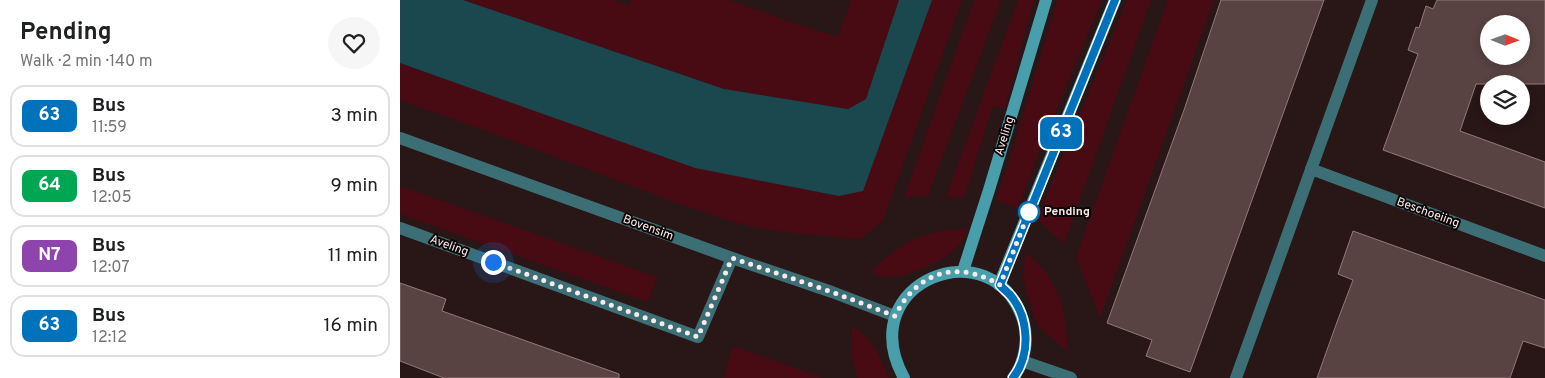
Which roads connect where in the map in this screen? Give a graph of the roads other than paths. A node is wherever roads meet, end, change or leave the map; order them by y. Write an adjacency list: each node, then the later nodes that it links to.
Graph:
1 (1046, 0): 9 (main road, Aveling)
2 (1115, 0): 10 (main road)
3 (1372, 0): 5 (street)
4 (400, 138): 8 (street, Bovensim)
5 (1311, 169): 7 (street, Beschoeiing); 16 (street)
6 (400, 228): 8 (street, Aveling)
7 (1545, 256)
8 (732, 258): 11 (street, Bovensim)
9 (963, 272): 10 (main road); 11 (main road)
10 (1000, 285): 12 (main road)
11 (895, 316): 13 (main road)
12 (1022, 361): 14 (main road); 15 (street)
13 (904, 378)
14 (1013, 378)
15 (1071, 378)
16 (1236, 378)

